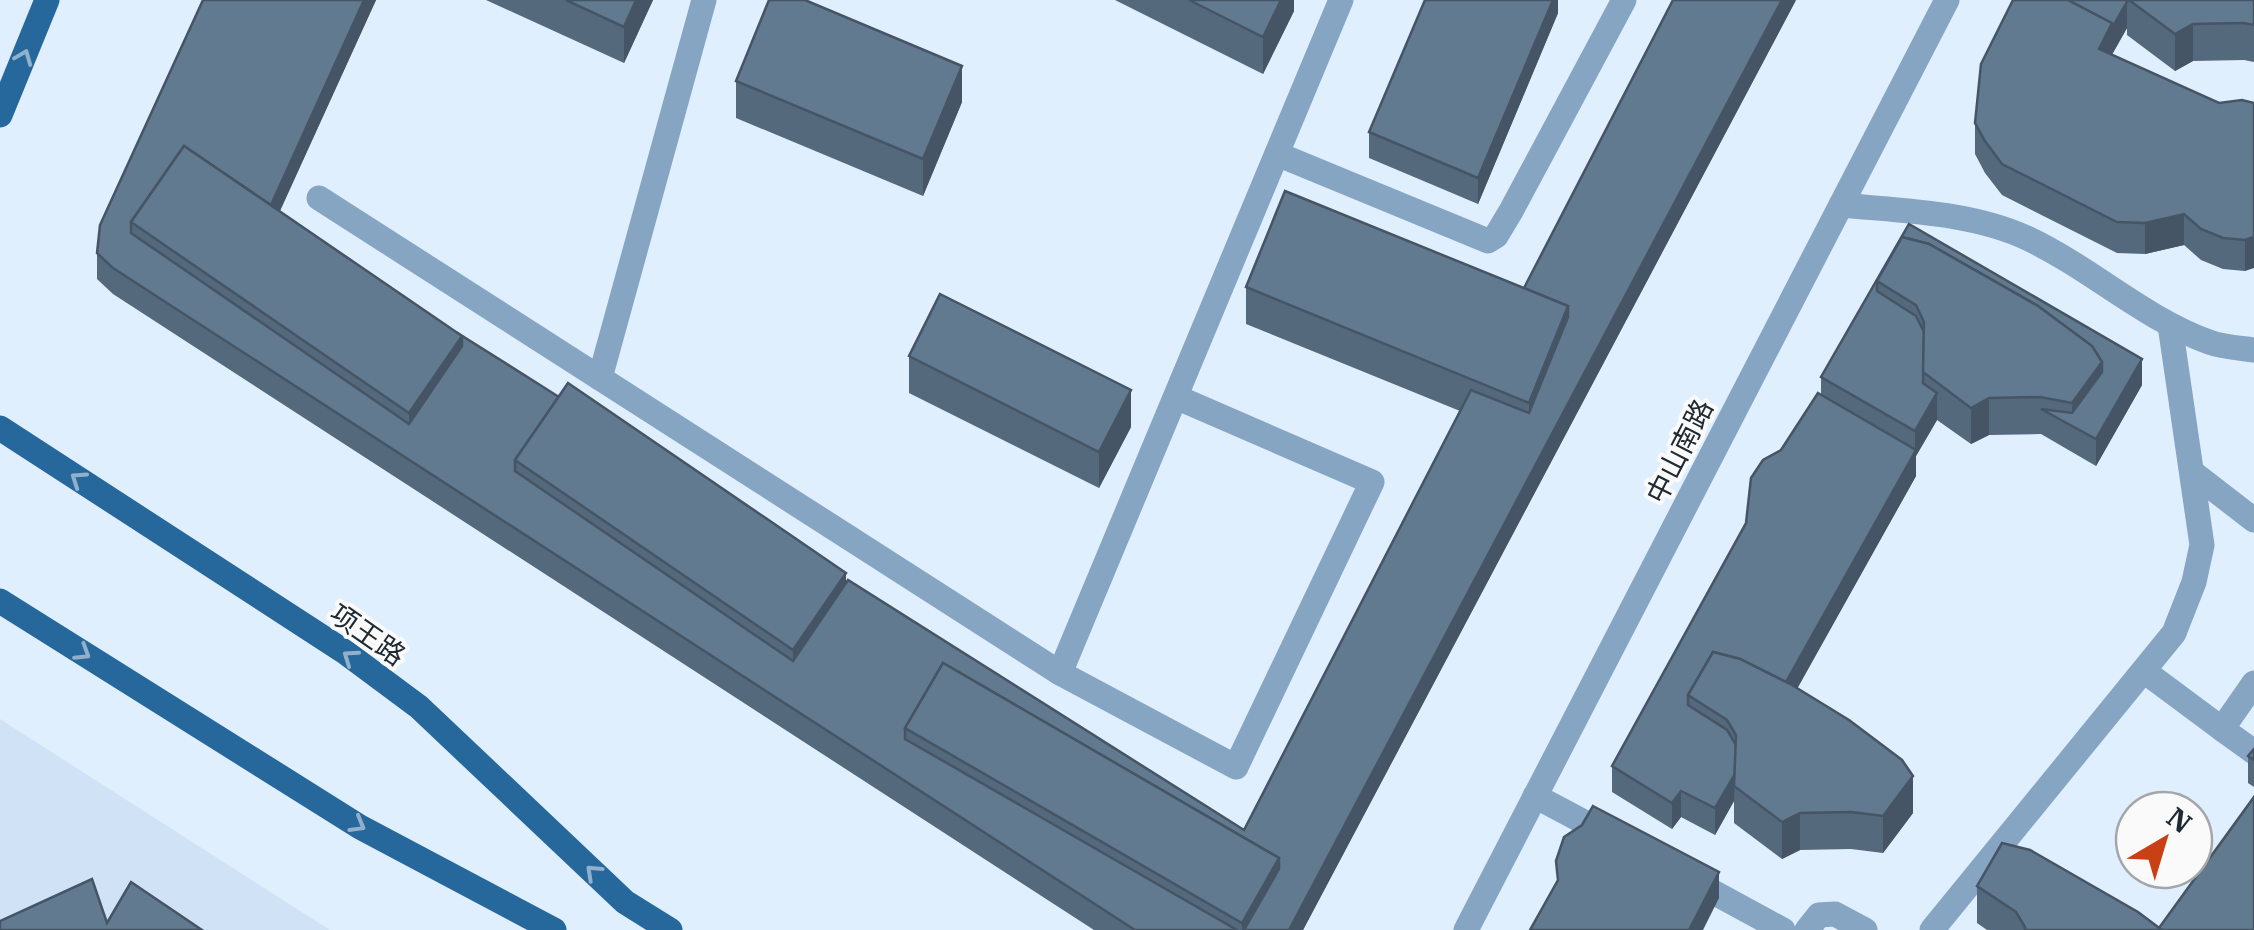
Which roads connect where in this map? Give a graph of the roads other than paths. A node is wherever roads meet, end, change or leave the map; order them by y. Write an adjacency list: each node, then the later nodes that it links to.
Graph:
1 (47, 0): 6 (main road, one-way to 1)
2 (704, 0): 12 (street)
3 (1341, 0): 7 (street)
4 (1624, 0): 7 (street)
5 (1947, 0): 9 (street, 中山南路)
6 (0, 114)
7 (1277, 154): 13 (street)
8 (319, 198): 12 (street)
9 (1841, 205): 10 (street); 23 (street, 中山南路)
10 (2170, 325): 11 (street); 15 (street)
11 (2254, 350)
12 (600, 378): 19 (street)
13 (1176, 397): 19 (street); 19 (street)
14 (0, 428): 27 (main road, 项王路, one-way to 14)
15 (2193, 472): 16 (street); 18 (street)
16 (2254, 520)
17 (0, 602): 26 (main road, one-way to 26)
18 (2144, 671): 21 (street); 32 (street)
19 (1060, 674)
20 (2254, 683): 21 (street)
21 (2222, 728): 22 (street)
22 (2254, 752)
23 (1535, 796): 24 (street); 28 (street, 中山南路)
24 (1639, 852)
25 (1672, 870): 29 (street)
26 (554, 930)
27 (670, 930)
28 (1466, 930)
29 (1783, 930)
30 (1807, 930): 31 (street)
31 (1865, 930)
32 (1932, 930)

